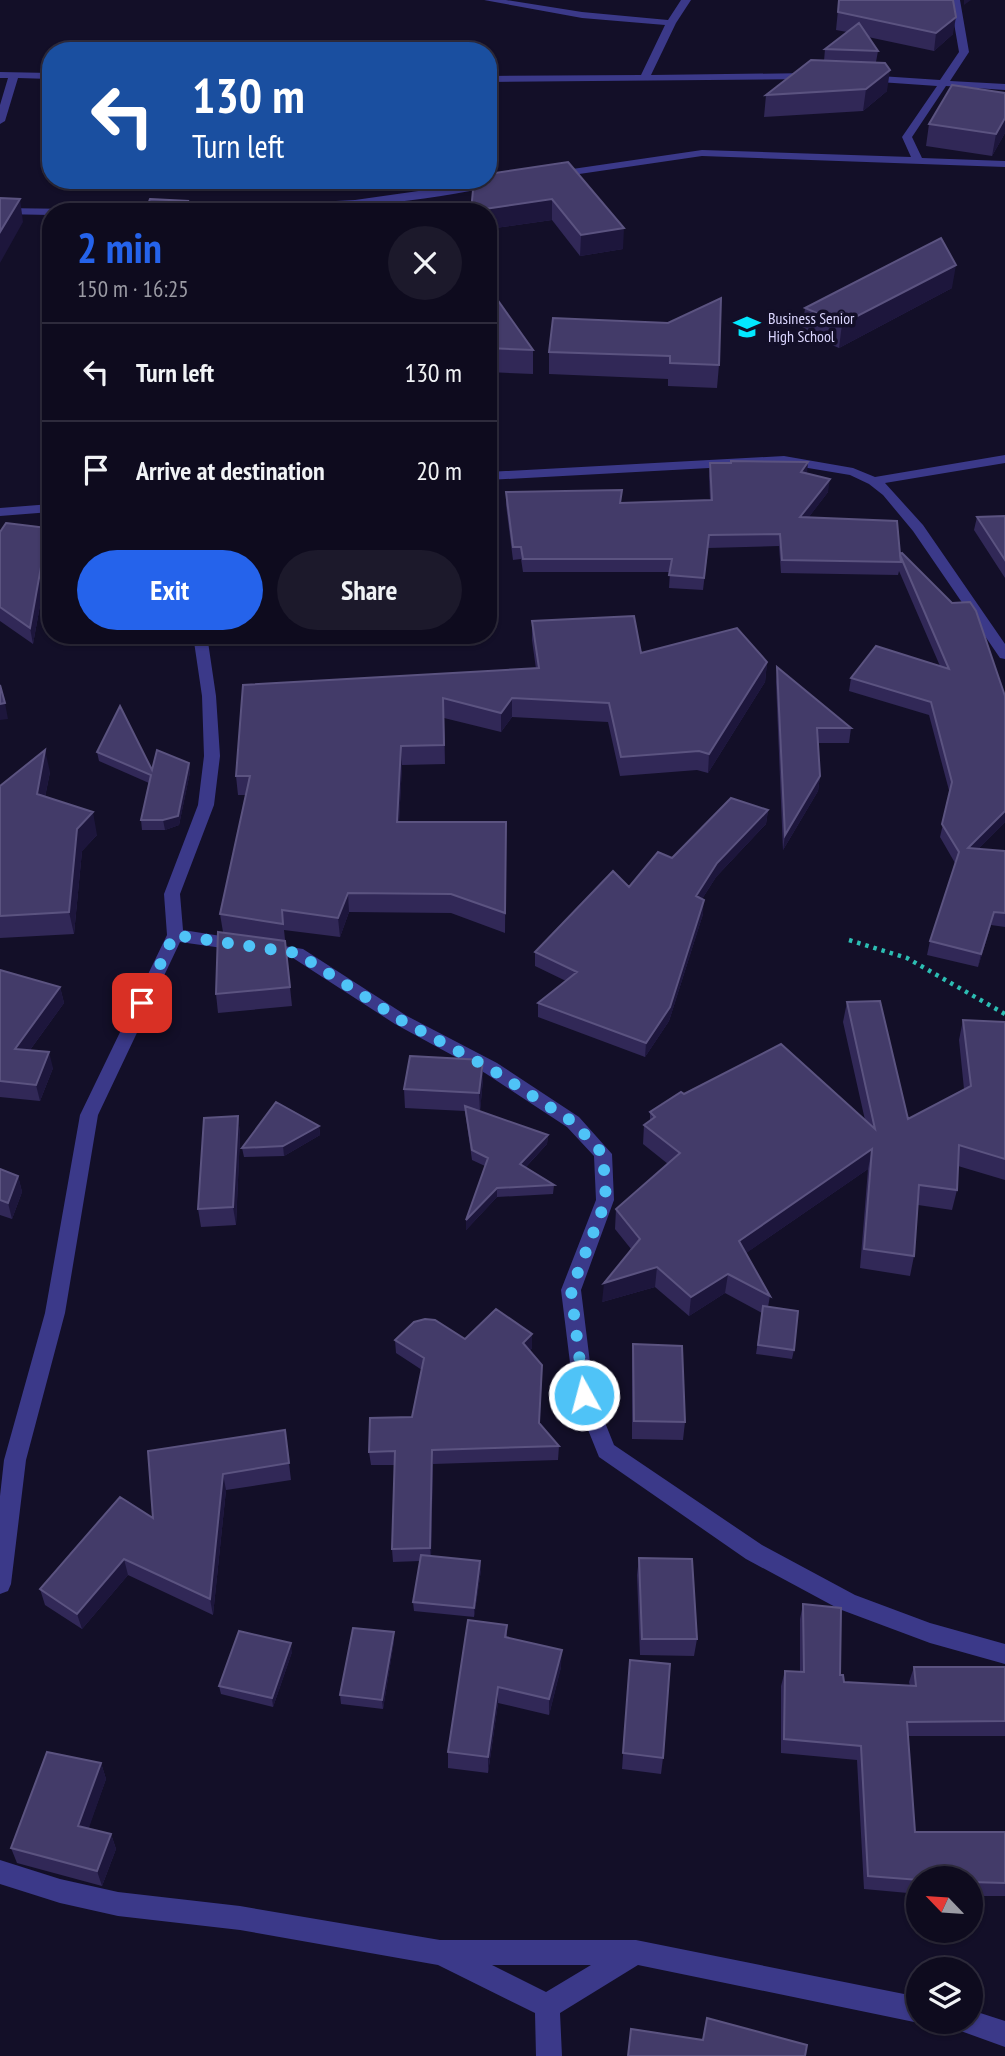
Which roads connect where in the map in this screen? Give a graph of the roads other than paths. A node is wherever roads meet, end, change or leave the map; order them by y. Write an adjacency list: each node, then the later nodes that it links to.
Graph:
1 (489, 0): 4 (street)
2 (686, 0): 4 (street)
3 (955, 0): 12 (street)
4 (671, 23): 10 (street)
5 (0, 75): 6 (street)
6 (14, 75): 7 (street); 14 (street)
7 (42, 76)
8 (824, 76): 10 (street)
9 (851, 77): 12 (street)
10 (645, 78): 11 (street)
11 (497, 79)
12 (943, 84): 13 (street); 15 (street)
13 (1005, 87)
14 (0, 121)
15 (917, 159): 16 (street); 17 (street)
16 (1005, 164)
17 (535, 177)
18 (508, 181): 19 (street)
19 (497, 183)
20 (455, 189): 21 (street)
21 (362, 203)
22 (0, 211): 23 (street)
23 (42, 212)
24 (1005, 459): 26 (street)
25 (497, 475): 26 (street)
26 (874, 481): 29 (street)
27 (42, 509): 28 (street)
28 (0, 512)
29 (985, 625): 30 (street); 32 (street)
30 (1005, 625)
31 (201, 644): 33 (street)
32 (1005, 655)
33 (174, 935): 34 (street); 36 (street)
34 (8, 1461): 35 (street)
35 (0, 1584)
36 (1005, 1654)
37 (0, 1872): 39 (street)
38 (636, 1952): 39 (street); 40 (street); 41 (street)
39 (440, 1953): 40 (street)
40 (547, 2006): 44 (street)
41 (906, 2007)
42 (983, 2026): 43 (street)
43 (1005, 2034)
44 (549, 2056)

